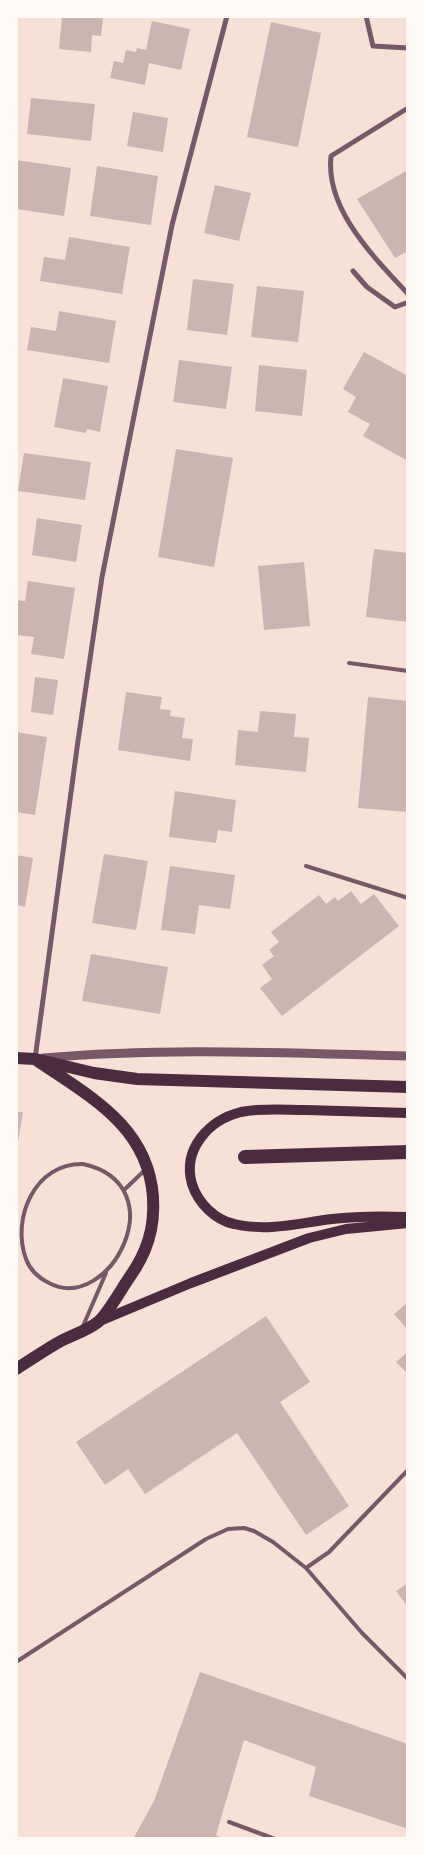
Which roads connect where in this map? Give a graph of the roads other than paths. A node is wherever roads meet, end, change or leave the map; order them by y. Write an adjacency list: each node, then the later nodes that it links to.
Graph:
1 (227, 16): 14 (street)
2 (366, 16): 3 (street)
3 (408, 48)
4 (408, 108): 6 (street)
5 (353, 271): 7 (street)
6 (408, 294): 7 (street)
7 (407, 304)
8 (348, 663): 9 (lane)
9 (408, 671)
10 (306, 866): 11 (lane)
11 (408, 898)
12 (408, 1056): 14 (street)
13 (16, 1058): 14 (main road)
14 (35, 1059): 15 (main road); 19 (main road)
15 (408, 1087)
16 (408, 1113): 23 (main road)
17 (408, 1152): 18 (highway)
18 (245, 1157)
19 (148, 1167): 20 (lane); 26 (main road)
20 (124, 1190): 21 (lane); 25 (lane)
21 (24, 1211): 22 (lane); 25 (lane)
22 (16, 1214)
23 (408, 1217)
24 (408, 1223): 26 (main road)
25 (107, 1270): 27 (lane)
26 (99, 1322): 27 (main road)
27 (82, 1331): 28 (main road)
28 (16, 1369)
29 (408, 1470): 30 (lane)
30 (306, 1568): 31 (lane); 32 (lane)
31 (16, 1662)
32 (408, 1679)
33 (229, 1822): 34 (lane)
34 (275, 1839)

